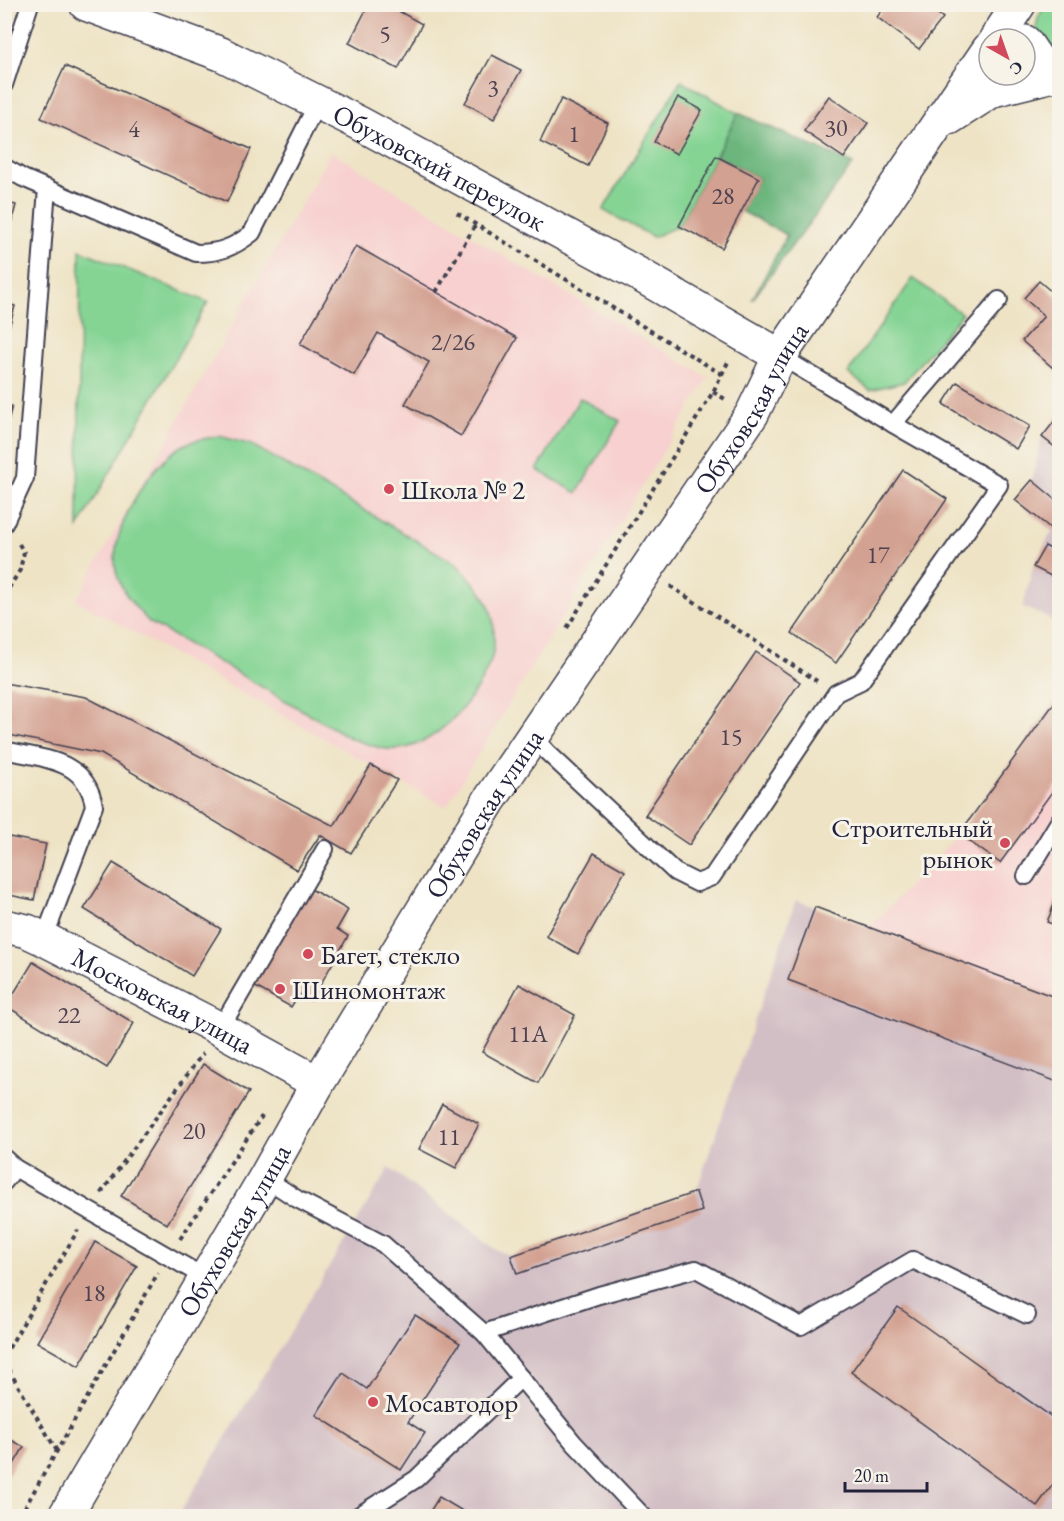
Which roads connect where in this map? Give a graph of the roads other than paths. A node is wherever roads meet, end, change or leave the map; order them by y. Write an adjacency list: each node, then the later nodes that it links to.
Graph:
1 (30, 4): 9 (lane)
2 (86, 4): 10 (street, Обуховский переулок)
3 (1021, 4): 4 (street); 5 (street)
4 (1005, 27)
5 (1022, 27)
6 (1037, 60): 8 (street)
7 (977, 67): 11 (street, Обуховская улица)
8 (1056, 76): 11 (street)
9 (4, 85)
10 (318, 102): 13 (lane); 15 (street, Обуховский переулок)
11 (934, 131): 15 (street, Обуховская улица)
12 (4, 167): 13 (lane)
13 (47, 188): 17 (lane)
14 (999, 300): 16 (lane)
15 (780, 356): 16 (lane); 18 (street, Обуховская улица)
16 (893, 424): 18 (lane)
17 (5, 525)
18 (533, 735): 26 (street, Обуховская улица)
19 (4, 750): 24 (lane)
20 (1059, 820): 22 (lane)
21 (325, 849): 25 (lane)
22 (1026, 876)
23 (4, 926): 24 (street, Московская улица)
24 (44, 939): 25 (street, Московская улица)
25 (220, 1029): 26 (street, Московская улица)
26 (318, 1083): 28 (street, Обуховская улица)
27 (10, 1163): 29 (lane); 30 (lane)
28 (265, 1178): 30 (street, Обуховская улица); 32 (lane)
29 (4, 1182)
30 (204, 1277): 34 (street, Обуховская улица)
31 (1027, 1315): 32 (lane)
32 (484, 1333): 33 (lane)
33 (521, 1378): 35 (lane); 36 (lane)
34 (65, 1516)
35 (358, 1516)
36 (643, 1516)

